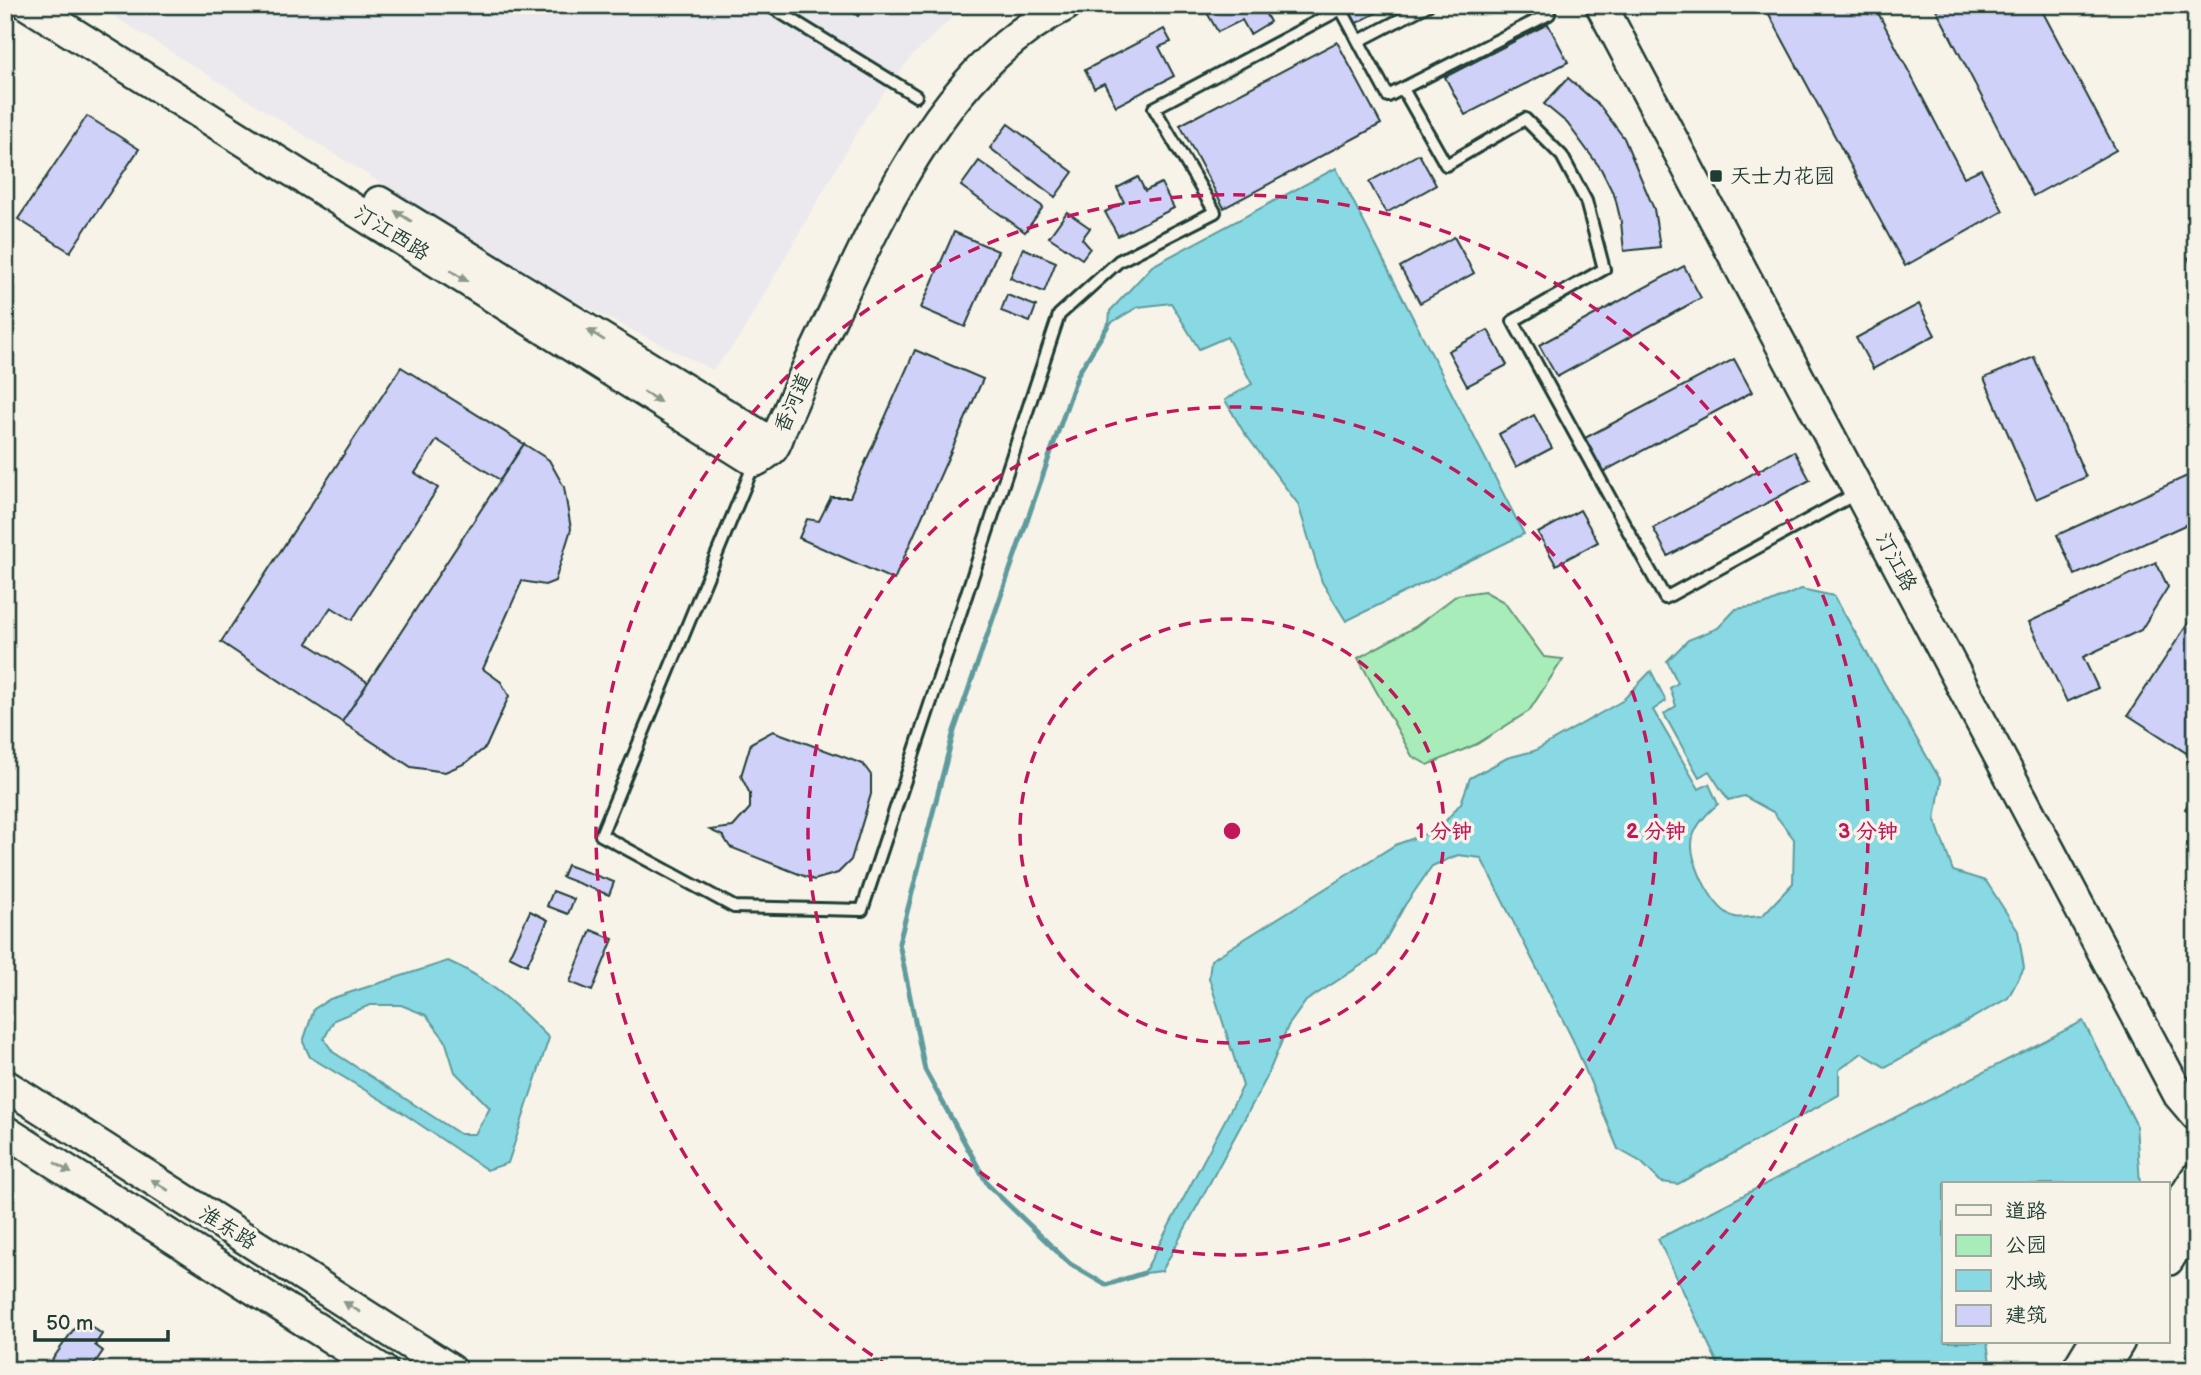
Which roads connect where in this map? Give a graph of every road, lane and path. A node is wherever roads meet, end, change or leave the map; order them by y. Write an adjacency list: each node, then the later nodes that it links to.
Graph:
1 (28, 5): 13 (street, 汀江西路, one-way to 13)
2 (60, 5): 13 (street, 汀江西路, one-way to 2)
3 (768, 5): 12 (lane)
4 (1039, 5): 13 (street, 香河道)
5 (1066, 5): 13 (street, 香河道)
6 (1428, 5): 10 (lane)
7 (1544, 5): 11 (lane)
8 (1601, 5): 14 (street, 汀江路)
9 (1613, 5): 16 (street, 汀江路)
10 (1359, 41): 11 (lane); 13 (lane)
11 (1403, 89): 14 (lane)
12 (916, 96)
13 (762, 448)
14 (1860, 492): 17 (street, 汀江路)
15 (5, 1085): 23 (street, 淮东路, one-way to 15)
16 (2196, 1091)
17 (2196, 1115)
18 (5, 1131): 26 (street, 淮东路, one-way to 26)
19 (2196, 1178): 21 (street)
20 (2196, 1214): 22 (street)
21 (2170, 1220)
22 (2170, 1257)
23 (388, 1329): 26 (street); 27 (street, 淮东路)
24 (2093, 1344): 28 (street)
25 (2118, 1344): 29 (street)
26 (369, 1366)
27 (451, 1370)
28 (2077, 1370)
29 (2102, 1370)

